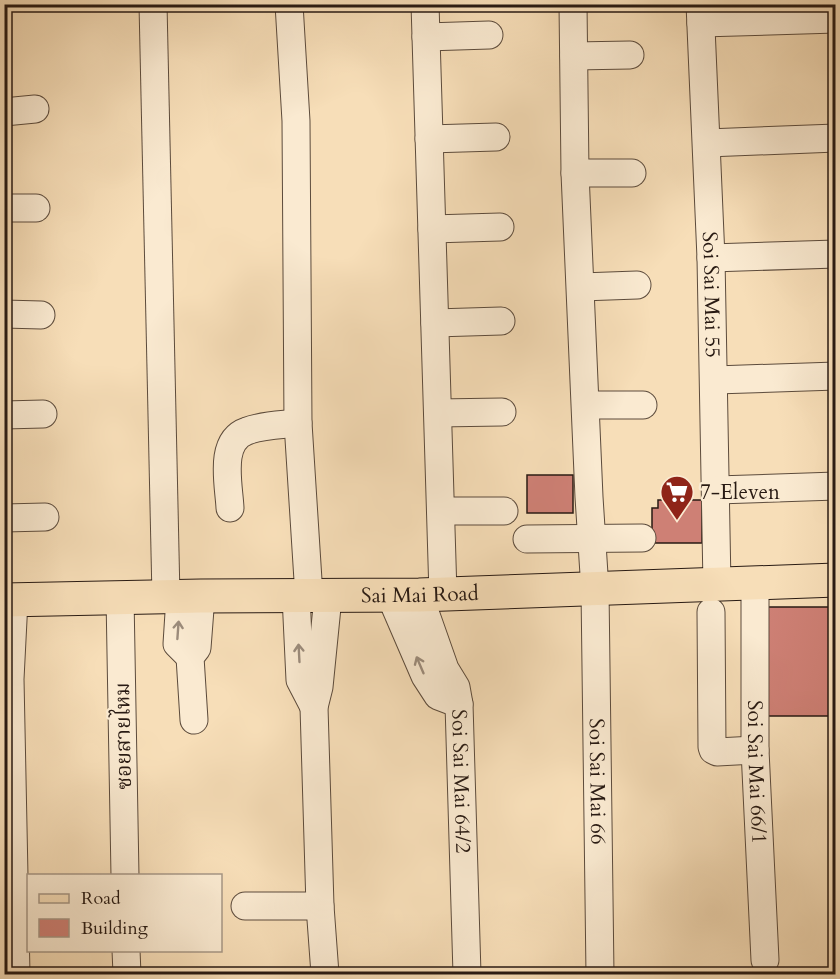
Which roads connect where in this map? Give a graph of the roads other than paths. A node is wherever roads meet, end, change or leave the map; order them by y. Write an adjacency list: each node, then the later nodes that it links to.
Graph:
1 (153, 4): 56 (street)
2 (289, 4): 39 (street)
3 (425, 4): 8 (street)
4 (573, 4): 10 (street, Soi Sai Mai 66)
5 (701, 14): 6 (street); 16 (street, Soi Sai Mai 55)
6 (836, 19)
7 (489, 35): 8 (street)
8 (426, 37): 15 (street)
9 (630, 55): 10 (street)
10 (574, 56): 17 (street, Soi Sai Mai 66)
11 (35, 109): 12 (street)
12 (4, 112)
13 (496, 137): 15 (street)
14 (836, 138): 16 (street)
15 (429, 139): 22 (street)
16 (707, 143): 24 (street, Soi Sai Mai 55)
17 (575, 173): 18 (street); 26 (street, Soi Sai Mai 66)
18 (632, 173)
19 (4, 208): 20 (street)
20 (36, 208)
21 (500, 227): 22 (street)
22 (432, 229): 30 (street)
23 (836, 254): 24 (street)
24 (711, 258): 32 (street, Soi Sai Mai 55)
25 (637, 285): 26 (street)
26 (581, 287): 33 (street, Soi Sai Mai 66)
27 (4, 314): 28 (street)
28 (41, 315)
29 (501, 321): 30 (street)
30 (435, 323): 36 (street)
31 (836, 376): 32 (street)
32 (715, 380): 41 (street, Soi Sai Mai 55)
33 (586, 405): 34 (street); 47 (street, Soi Sai Mai 66)
34 (643, 405)
35 (502, 412): 36 (street)
36 (438, 413): 43 (street)
37 (43, 414): 38 (street)
38 (4, 415)
39 (298, 423): 42 (street); 54 (street)
40 (836, 486): 41 (street)
41 (717, 490): 57 (street, Soi Sai Mai 55)
42 (230, 508)
43 (441, 511): 44 (street); 53 (street)
44 (504, 511)
45 (45, 517): 46 (street)
46 (4, 518)
47 (592, 538): 48 (street); 49 (street); 52 (street, Soi Sai Mai 66)
48 (642, 538)
49 (527, 539)
50 (836, 580): 51 (main road, Sai Mai Road)
51 (755, 583): 57 (main road, Sai Mai Road); 60 (street, Soi Sai Mai 66/1)
52 (595, 590): 53 (main road, Sai Mai Road); 57 (main road, Sai Mai Road); 70 (street, Soi Sai Mai 66)
53 (417, 595): 54 (main road, Sai Mai Road); 69 (street, Soi Sai Mai 64/2)
54 (311, 596): 56 (main road, Sai Mai Road); 63 (street)
55 (120, 597): 56 (main road, Sai Mai Road); 58 (main road, Sai Mai Road); 61 (street, ซอยสายไหม)
56 (182, 597): 59 (street)
57 (714, 598): 60 (street, Soi Sai Mai 55)
58 (9, 600): 66 (street)
59 (194, 720)
60 (755, 750): 65 (street, Soi Sai Mai 66/1)
61 (125, 874)
62 (245, 906): 63 (street)
63 (320, 906): 68 (street)
64 (126, 952): 67 (street)
65 (765, 960)
66 (16, 975)
67 (127, 975)
68 (325, 975)
69 (467, 975)
70 (600, 975)

